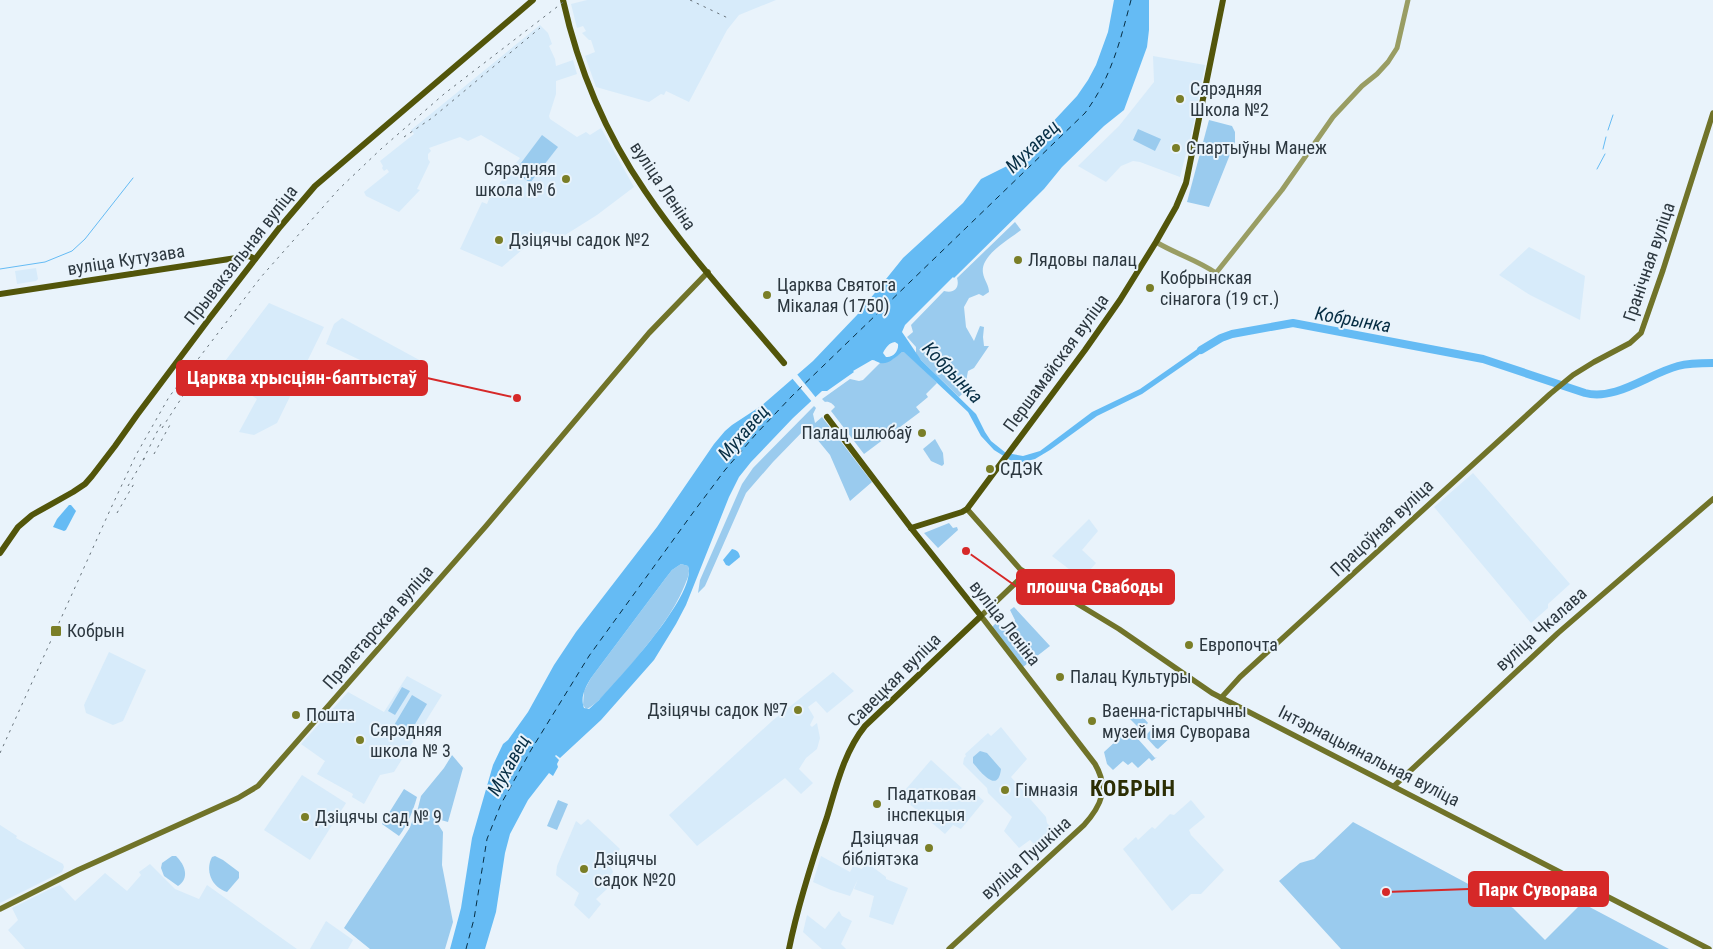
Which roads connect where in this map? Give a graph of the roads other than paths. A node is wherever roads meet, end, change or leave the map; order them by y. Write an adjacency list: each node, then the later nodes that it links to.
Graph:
1 (533, 0): 7 (main road, Прывакзальная вуліца)
2 (563, 0): 8 (main road, вуліца Леніна)
3 (1223, 0): 6 (main road, Першамайская вуліца)
4 (1408, 0): 6 (street)
5 (1713, 114): 11 (main road, Гранічная вуліца)
6 (1156, 242): 14 (main road, Першамайская вуліца)
7 (255, 259): 9 (main road, вуліца Кутузава); 16 (main road, Прывакзальная вуліца)
8 (708, 272): 10 (main road, вуліца Леніна); 22 (main road, Пралетарская вуліца)
9 (0, 294)
10 (784, 363)
11 (1564, 382): 19 (main road, Працоўная вуліца)
12 (828, 417): 15 (main road, вуліца Леніна)
13 (1713, 499): 21 (main road, вуліца Чкалава)
14 (967, 509): 15 (main road); 17 (main road, Інтэрнацыянальная вуліца)
15 (911, 528): 18 (main road, вуліца Леніна)
16 (0, 553)
17 (1026, 573): 18 (main road, Савецкая вуліца); 19 (main road, Інтэрнацыянальная вуліца)
18 (981, 616): 20 (main road, вуліца Леніна); 23 (main road, Савецкая вуліца)
19 (1221, 698): 21 (main road, Інтэрнацыянальная вуліца)
20 (1102, 778): 24 (main road, вуліца Пушкіна)
21 (1394, 786): 25 (main road, Інтэрнацыянальная вуліца)
22 (0, 908)
23 (789, 949)
24 (949, 949)
25 (1709, 949)

